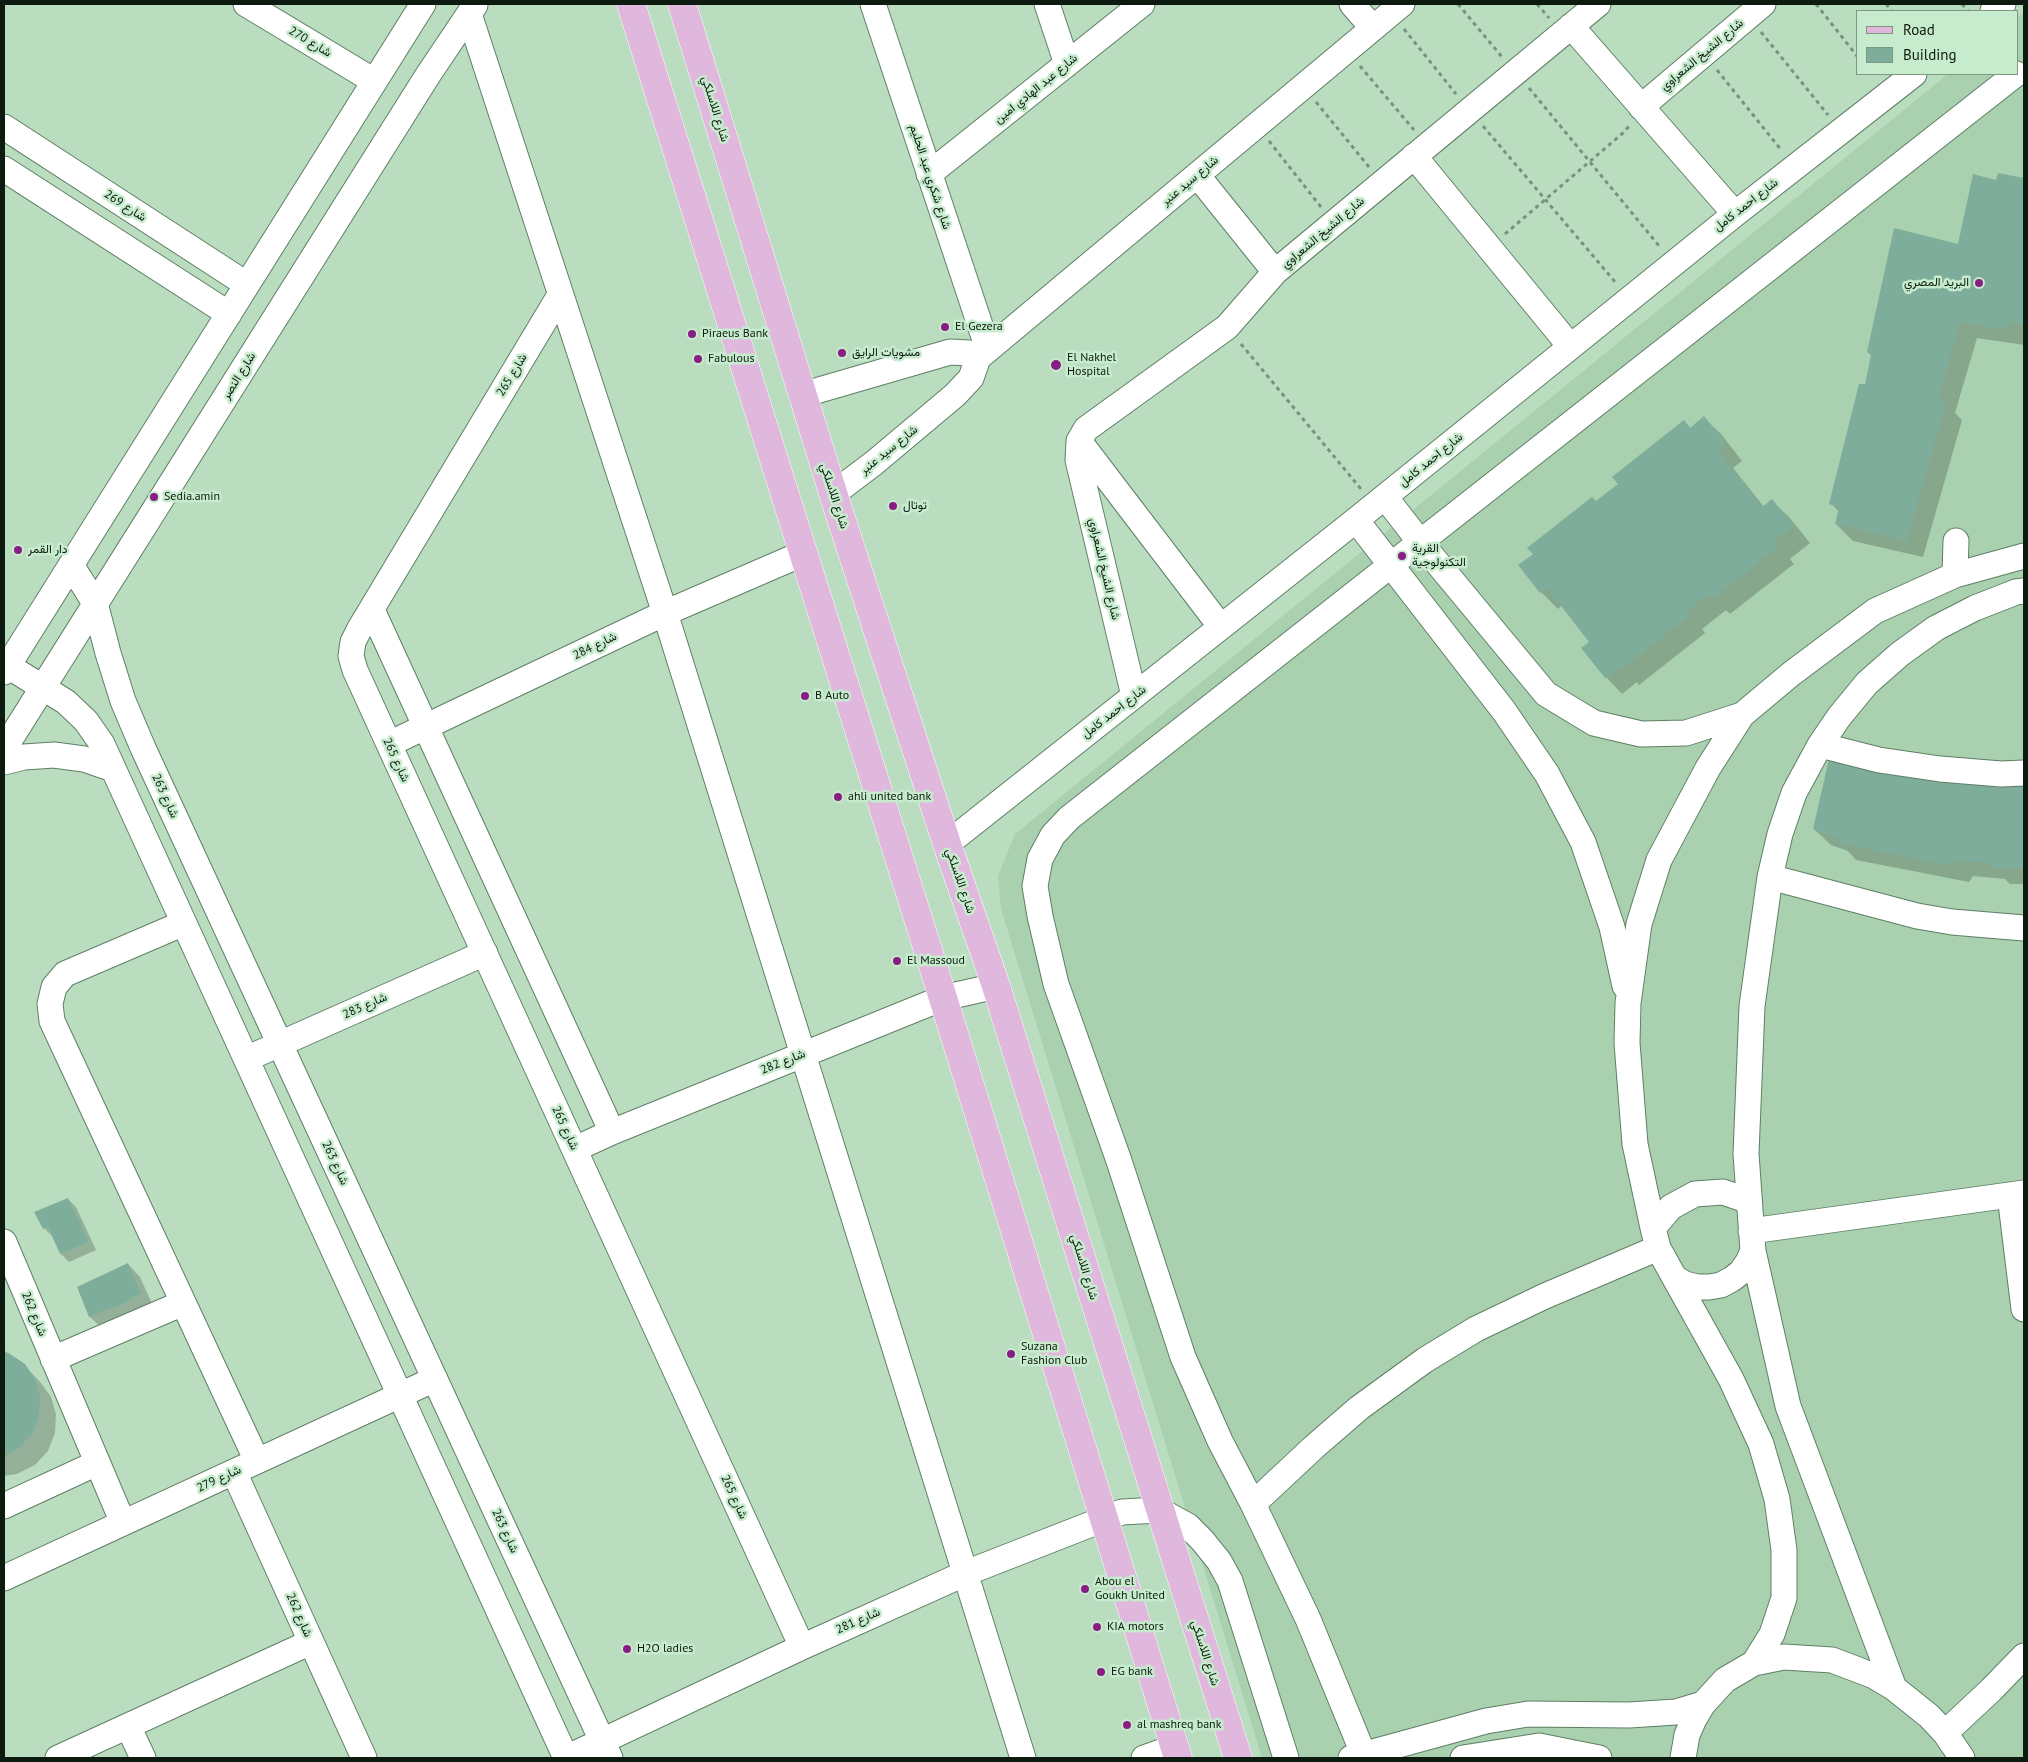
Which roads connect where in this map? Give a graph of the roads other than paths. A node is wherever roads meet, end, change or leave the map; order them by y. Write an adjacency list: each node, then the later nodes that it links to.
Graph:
1 (246, 4): 17 (street, شارع 270)
2 (423, 4): 17 (street)
3 (631, 4): 37 (main road)
4 (682, 4): 31 (main road, شارع اللاسلكي)
5 (873, 4): 22 (street, شارع شكري عبد الحليم)
6 (1047, 4): 14 (street)
7 (1142, 4): 14 (street, شارع عبد الهادي امين)
8 (1352, 4): 12 (street)
9 (1598, 4): 13 (street, شارع الشيخ الشعراوي)
10 (472, 9): 27 (street); 43 (street, شارع النصر)
11 (1756, 10): 18 (street, شارع الشيخ الشعراوي)
12 (1389, 15): 23 (street, شارع سيد عنبر)
13 (1571, 26): 18 (street); 20 (street, شارع الشيخ الشعراوي)
14 (1067, 64): 22 (street, شارع عبد الهادي امين)
15 (1913, 75): 24 (street, شارع احمد كامل)
16 (2016, 75): 36 (street)
17 (374, 81): 26 (street)
18 (1641, 106): 24 (street)
19 (4, 127): 26 (street, شارع 269)
20 (1421, 151): 25 (street, شارع الشيخ الشعراوي); 29 (street)
21 (4, 169): 28 (street)
22 (929, 174): 30 (street, شارع شكري عبد الحليم)
23 (1197, 175): 25 (street); 30 (street, شارع سيد عنبر)
24 (1735, 214): 29 (street, شارع احمد كامل)
25 (1275, 272): 32 (street, شارع الشيخ الشعراوي)
26 (246, 284): 28 (street)
27 (560, 295): 44 (street, شارع 265); 45 (street)
28 (228, 314): 40 (street)
29 (1570, 346): 34 (street, شارع احمد كامل)
30 (983, 354): 31 (street); 33 (street, شارع سيد عنبر)
31 (802, 395): 33 (main road, شارع اللاسلكي)
32 (1079, 441): 46 (street); 49 (street, شارع الشيخ الشعراوي)
33 (833, 494): 58 (main road, شارع اللاسلكي)
34 (1372, 508): 36 (street); 39 (street); 46 (street, شارع احمد كامل)
35 (1956, 541): 41 (street)
36 (1420, 542): 39 (street); 50 (street)
37 (804, 553): 45 (street, شارع 284); 64 (main road)
38 (2024, 556): 41 (street)
39 (1392, 564): 65 (street); 85 (street)
40 (71, 565): 43 (street, شارع 263); 47 (street)
41 (1955, 575): 50 (street)
42 (2024, 592): 53 (street)
43 (95, 603): 48 (street, شارع النصر); 66 (street, شارع 263)
44 (372, 610): 51 (street); 52 (street, شارع 265)
45 (665, 612): 51 (street, شارع 284); 67 (street)
46 (1221, 627): 49 (street, شارع احمد كامل)
47 (6, 669): 48 (street)
48 (43, 686): 54 (street, شارع النصر); 56 (street)
49 (1134, 696): 58 (street, شارع احمد كامل)
50 (1742, 715): 65 (street)
51 (425, 727): 52 (street, شارع 284); 69 (street)
52 (389, 744): 62 (street, شارع 265)
53 (1820, 745): 57 (street); 59 (street)
54 (4, 749)
55 (4, 762): 56 (street)
56 (113, 769): 60 (street)
57 (2024, 773)
58 (947, 844): 63 (main road, شارع اللاسلكي)
59 (1770, 877): 61 (street); 72 (street)
60 (184, 923): 68 (street); 77 (street)
61 (2024, 928)
62 (485, 953): 66 (street, شارع 283); 70 (street, شارع 265)
63 (996, 986): 64 (street, شارع 282); 87 (main road, شارع اللاسلكي)
64 (943, 998): 67 (street, شارع 282); 88 (main road)
65 (1628, 1003): 73 (street)
66 (280, 1044): 68 (street, شارع 283); 80 (street, شارع 263)
67 (803, 1054): 69 (street, شارع 282); 90 (street)
68 (246, 1059): 81 (street)
69 (612, 1132): 70 (street, شارع 282)
70 (575, 1149): 93 (street, شارع 265)
71 (2017, 1194): 74 (street); 78 (street)
72 (1749, 1201): 73 (street); 74 (street)
73 (1655, 1238): 76 (street); 85 (street)
74 (1752, 1241): 76 (street); 96 (street)
75 (4, 1242): 79 (street, شارع 262)
76 (1675, 1278): 95 (street)
77 (183, 1303): 79 (street); 82 (street)
78 (2024, 1309)
79 (53, 1359): 83 (street, شارع 262)
80 (435, 1379): 81 (street, شارع 279); 100 (street, شارع 263)
81 (400, 1395): 82 (street, شارع 279); 106 (street)
82 (257, 1461): 84 (street, شارع 279)
83 (97, 1462): 86 (street); 89 (street, شارع 262)
84 (234, 1472): 89 (street, شارع 279); 92 (street, شارع 262)
85 (1253, 1504): 102 (street)
86 (4, 1506)
87 (1159, 1510): 88 (street, شارع 281); 109 (main road, شارع اللاسلكي); 110 (street)
88 (1103, 1518): 90 (street, شارع 281); 101 (main road)
89 (123, 1523): 91 (street, شارع 279)
90 (966, 1573): 93 (street, شارع 281); 107 (street)
91 (4, 1578)
92 (311, 1642): 98 (street); 105 (street, شارع 262)
93 (802, 1647): 100 (street, شارع 281)
94 (2024, 1656): 99 (street)
95 (1754, 1663): 96 (street); 97 (street)
96 (1894, 1688): 99 (street)
97 (1702, 1704): 102 (street); 113 (street)
98 (128, 1726): 103 (street); 104 (street)
99 (1945, 1733): 114 (street)
100 (606, 1750): 106 (street, شارع 281)
101 (1176, 1752): 108 (street)
102 (1360, 1757)
103 (58, 1758)
104 (143, 1758)
105 (364, 1758)
106 (566, 1758)
107 (1023, 1758)
108 (1144, 1758)
109 (1238, 1758)
110 (1286, 1758)
111 (1463, 1758): 112 (street)
112 (1599, 1758)
113 (1683, 1758)
114 (1962, 1758)

